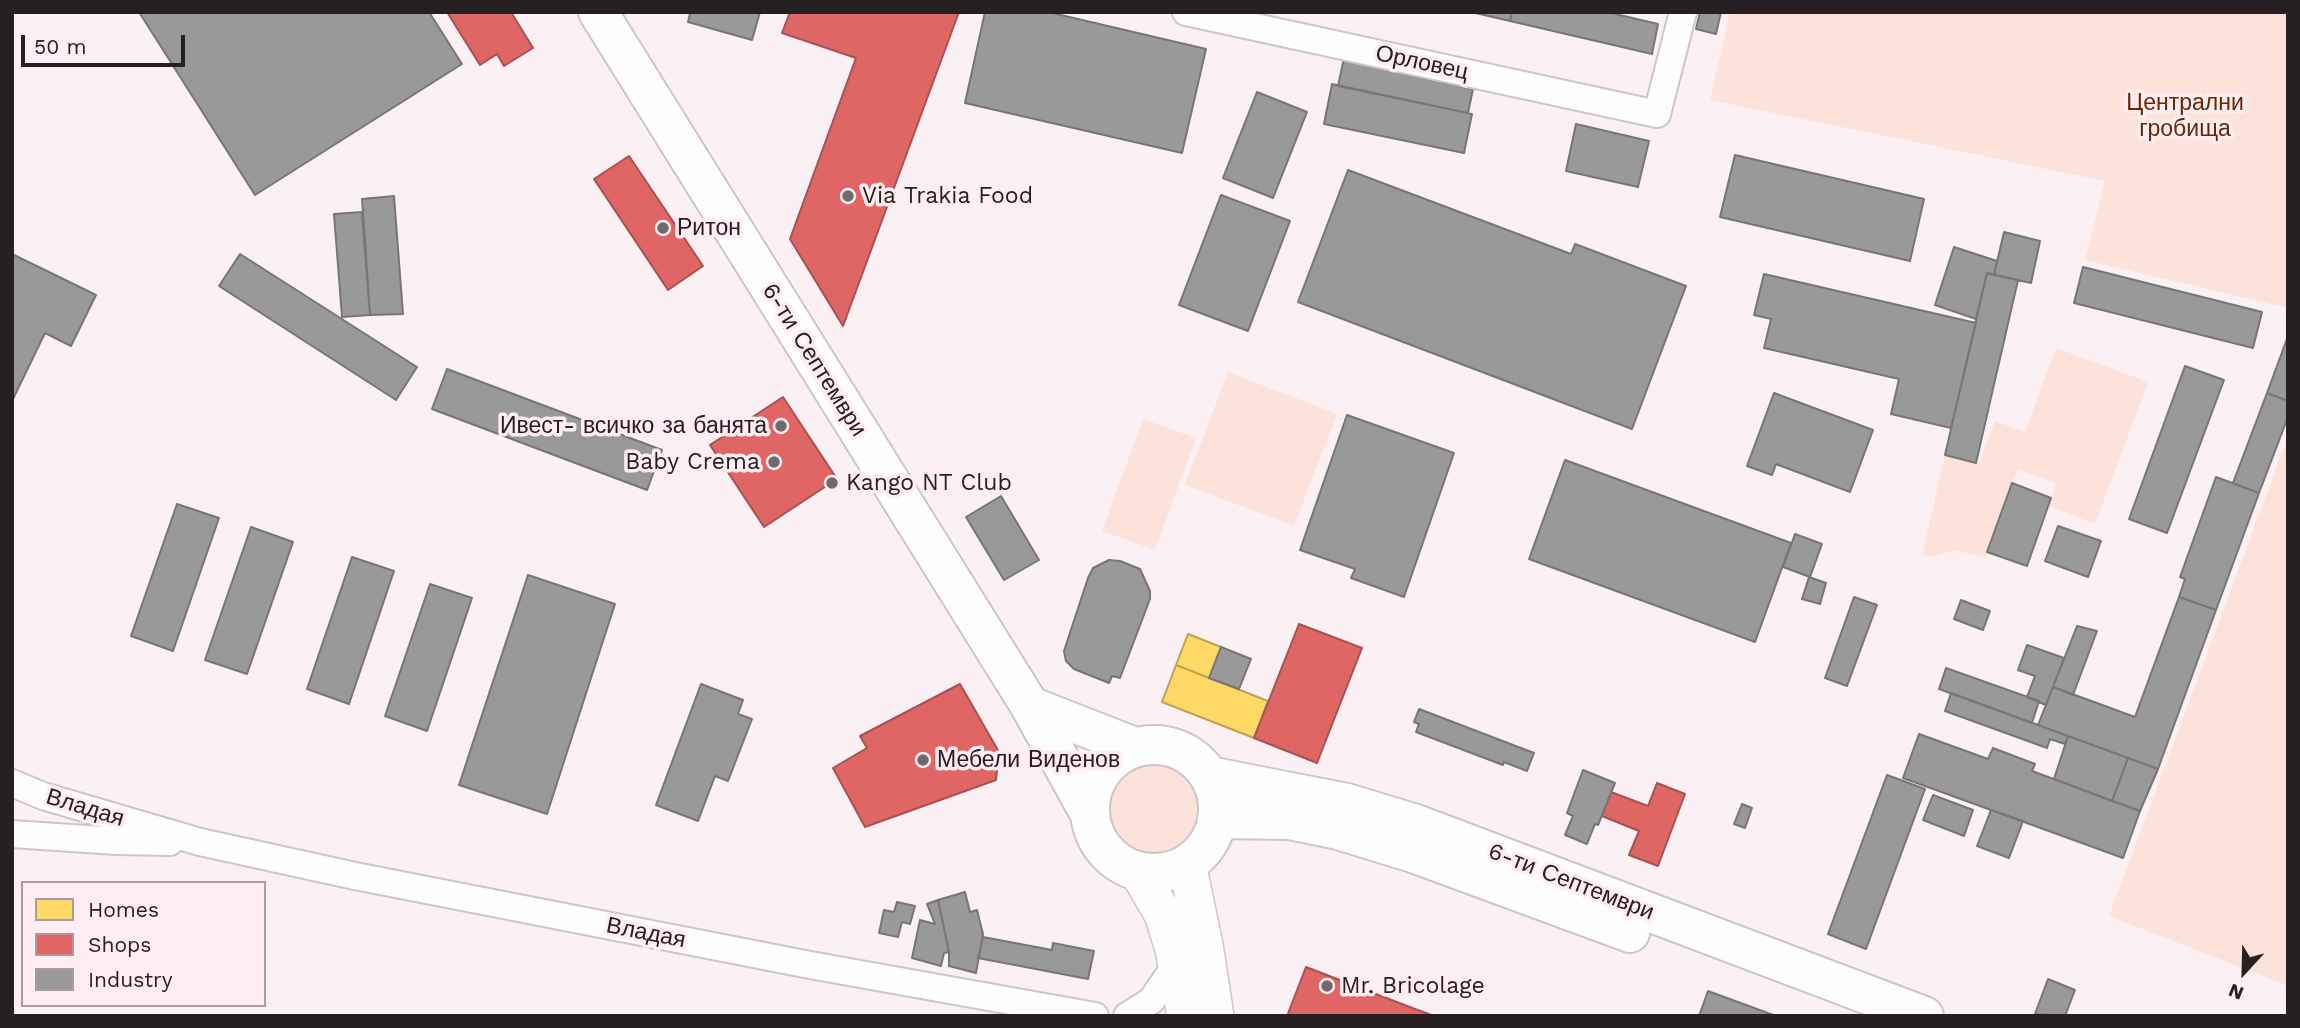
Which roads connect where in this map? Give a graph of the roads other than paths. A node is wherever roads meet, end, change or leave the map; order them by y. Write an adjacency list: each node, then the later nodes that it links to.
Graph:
1 (598, 12): 4 (main road, 6-ти Септември)
2 (1186, 12): 3 (street, Орловец)
3 (1683, 12)
4 (1030, 706): 5 (main road); 8 (main road, 6-ти Септември)
5 (1135, 747): 6 (main road); 8 (main road)
6 (1209, 776): 9 (main road); 20 (main road, 6-ти Септември)
7 (12, 783): 11 (street, Владая)
8 (1090, 814): 13 (main road)
9 (1217, 820): 12 (main road); 19 (main road, 6-ти Септември)
10 (12, 834): 11 (street, Владая)
11 (200, 842): 15 (street, Владая)
12 (1186, 864): 13 (main road); 18 (street)
13 (1138, 871): 14 (street)
14 (1177, 965): 16 (street); 17 (street)
15 (1095, 1016)
16 (1127, 1016)
17 (1186, 1016)
18 (1215, 1016)
19 (1849, 1016)
20 (1924, 1016)

